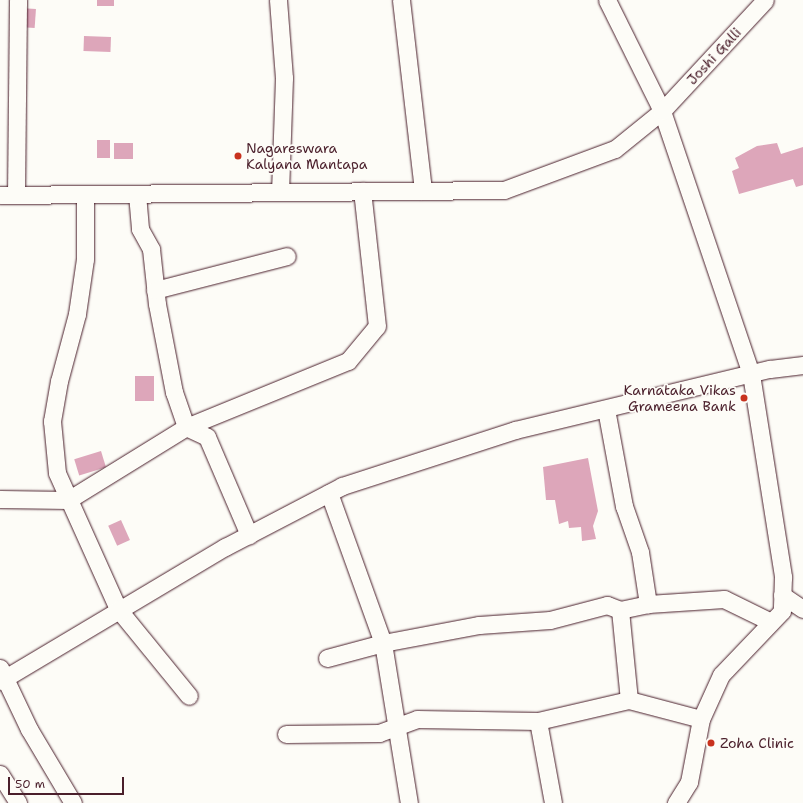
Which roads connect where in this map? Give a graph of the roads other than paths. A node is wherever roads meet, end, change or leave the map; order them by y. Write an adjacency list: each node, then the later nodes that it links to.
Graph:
1 (18, 0): 12 (street)
2 (278, 0): 9 (street)
3 (401, 0): 8 (street)
4 (607, 0): 6 (street)
5 (766, 0): 6 (street, Joshi Galli)
6 (662, 111): 8 (street, Joshi Galli); 16 (street)
7 (362, 191): 8 (street, Joshi Galli); 9 (street, Joshi Galli); 18 (street)
8 (423, 191)
9 (280, 192): 11 (street, Joshi Galli)
10 (85, 194): 11 (street, Joshi Galli); 12 (street, Joshi Galli); 21 (street)
11 (138, 194): 14 (street)
12 (8, 195)
13 (287, 256): 14 (street)
14 (155, 290): 18 (street)
15 (803, 365): 16 (street)
16 (751, 374): 17 (street); 23 (street)
17 (606, 408): 19 (street); 24 (street)
18 (186, 427): 21 (street); 22 (street)
19 (329, 493): 22 (street); 29 (street)
20 (0, 499): 21 (street)
21 (68, 500): 25 (street)
22 (249, 535): 25 (street)
23 (782, 595): 26 (street); 28 (street)
24 (648, 604): 27 (street); 28 (street)
25 (118, 609): 31 (street); 32 (street)
26 (803, 609)
27 (620, 610): 29 (street); 33 (street)
28 (771, 622): 34 (street)
29 (383, 643): 30 (street); 36 (street)
30 (327, 658)
31 (1, 676): 40 (street)
32 (189, 696)
33 (629, 700): 34 (street); 35 (street)
34 (701, 719): 43 (street)
35 (538, 721): 36 (street); 42 (street)
36 (396, 728): 37 (street); 41 (street)
37 (286, 734)
38 (0, 774): 39 (street)
39 (18, 803)
40 (73, 803)
41 (409, 803)
42 (553, 803)
43 (676, 803)

